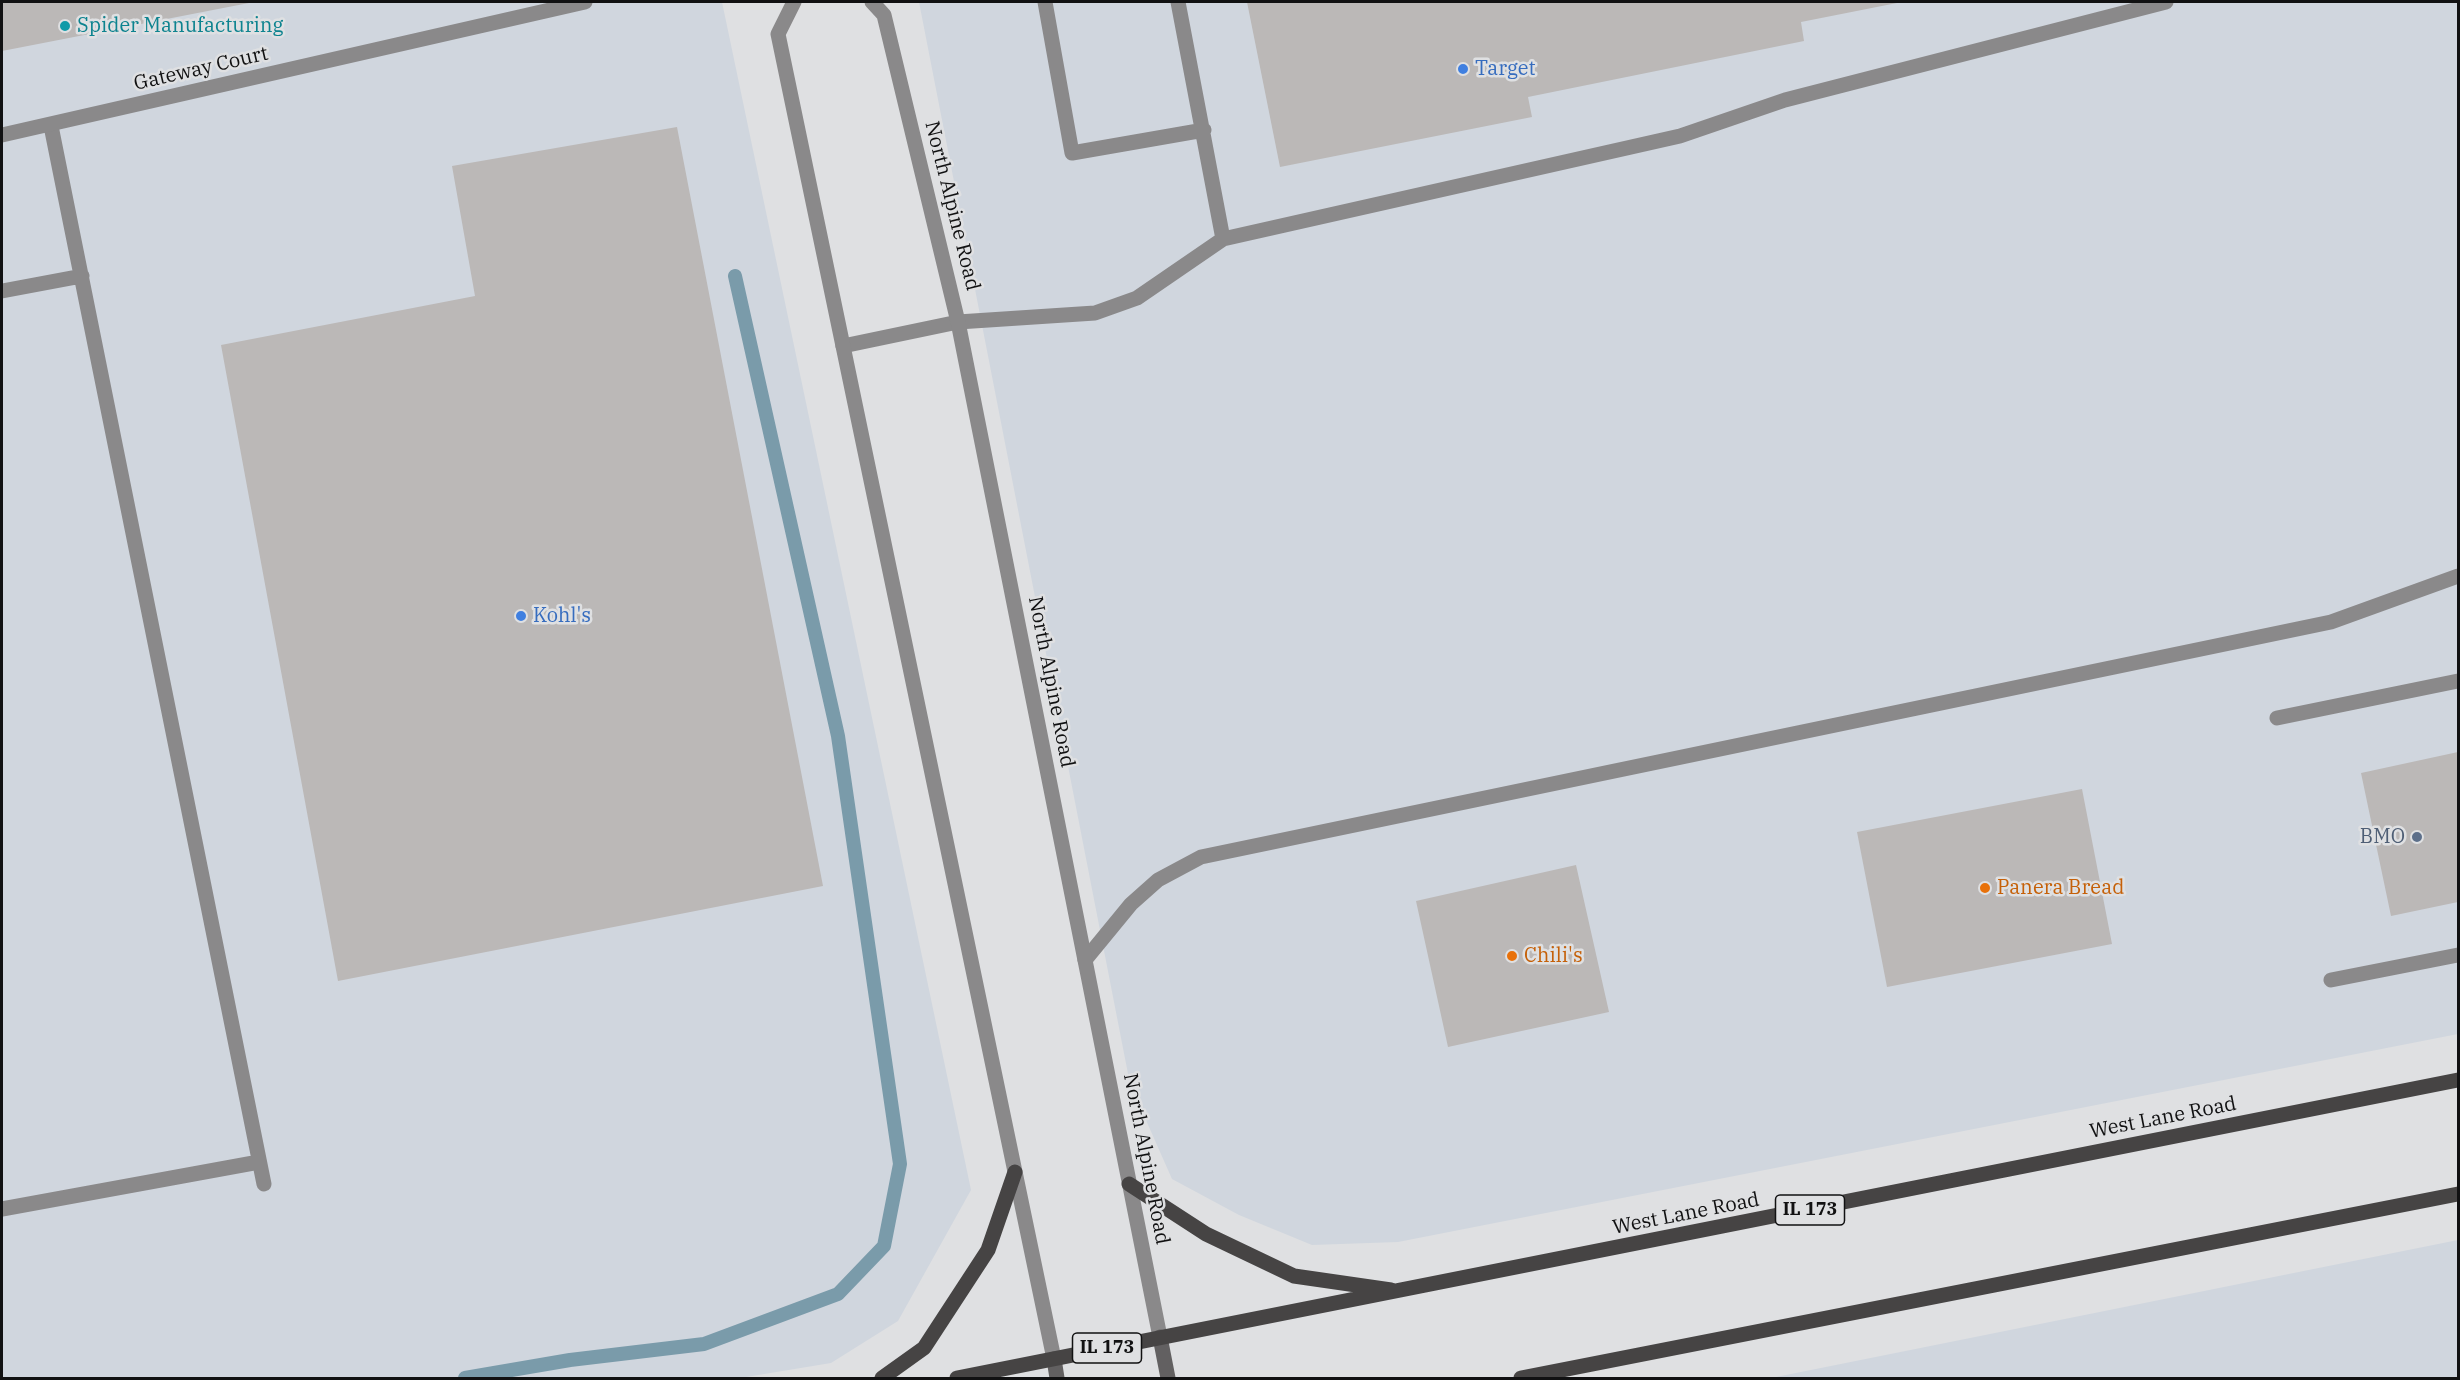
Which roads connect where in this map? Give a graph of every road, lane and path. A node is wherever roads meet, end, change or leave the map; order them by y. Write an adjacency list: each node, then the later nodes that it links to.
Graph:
1 (585, 2): 7 (street, Gateway Court)
2 (794, 2): 14 (street)
3 (872, 2): 13 (street, North Alpine Road)
4 (1046, 2): 8 (street)
5 (1178, 2): 8 (street)
6 (2166, 2): 10 (street)
7 (51, 126): 9 (street, Gateway Court); 11 (street)
8 (1204, 130): 10 (street)
9 (2, 135)
10 (1223, 239): 13 (street)
11 (82, 276): 12 (street); 22 (street)
12 (2, 291)
13 (958, 322): 14 (street); 19 (street, North Alpine Road)
14 (843, 346): 23 (street)
15 (2458, 576): 19 (street)
16 (2458, 681): 17 (street)
17 (2277, 718)
18 (2458, 955): 20 (street)
19 (1085, 960): 25 (street, North Alpine Road)
20 (2331, 980)
21 (2458, 1080): 28 (main road, West Lane Road / IL 173)
22 (259, 1162): 24 (street); 27 (street)
23 (1015, 1172): 30 (street); 31 (main road)
24 (264, 1184)
25 (1129, 1184): 28 (main road); 29 (street, North Alpine Road)
26 (2458, 1194): 35 (main road)
27 (2, 1209)
28 (1403, 1292): 29 (main road, West Lane Road / IL 173)
29 (1160, 1337): 30 (main road, West Lane Road / IL 173); 34 (main road, North Alpine Road)
30 (1054, 1359): 32 (main road, West Lane Road / IL 173); 33 (main road)
31 (882, 1378)
32 (957, 1378)
33 (1057, 1378)
34 (1168, 1378)
35 (1521, 1378)

